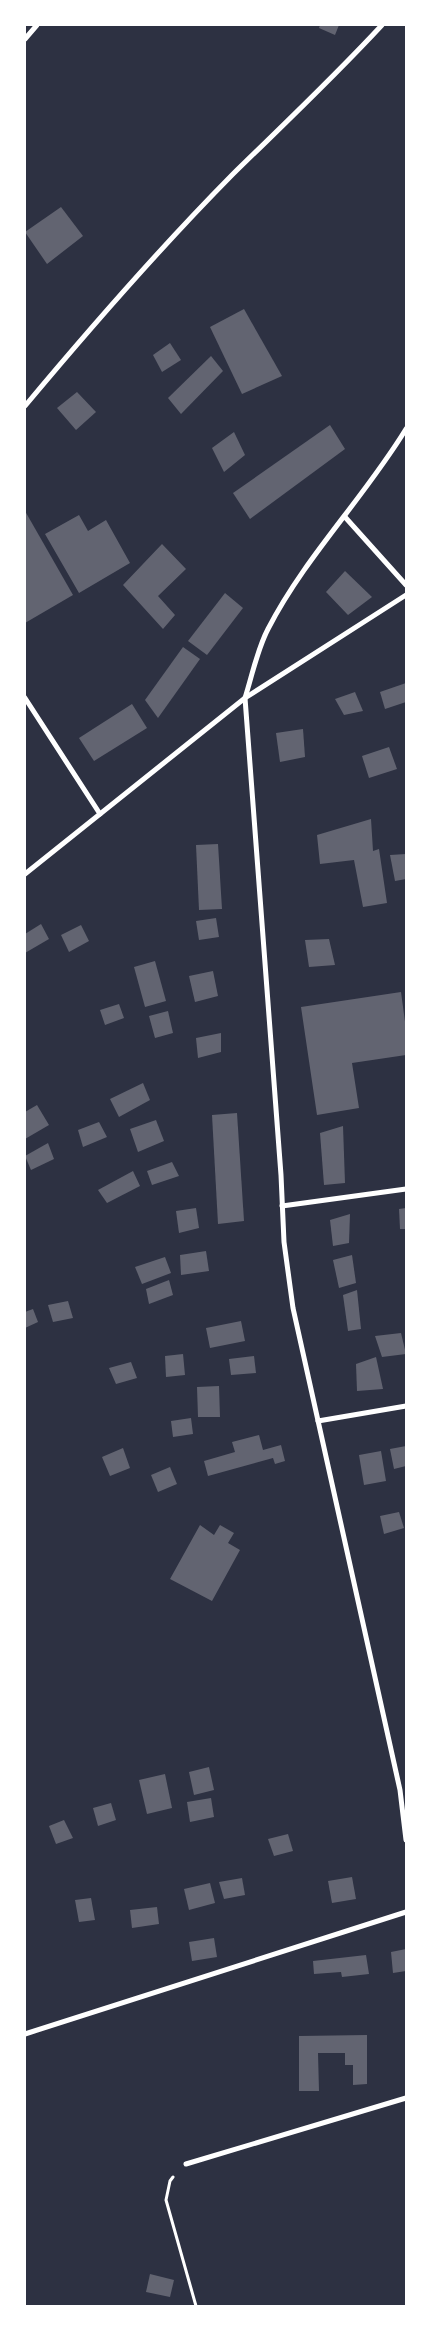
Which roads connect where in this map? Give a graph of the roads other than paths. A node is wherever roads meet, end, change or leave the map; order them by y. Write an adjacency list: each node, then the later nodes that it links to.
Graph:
1 (37, 25): 3 (street)
2 (382, 25): 4 (street)
3 (25, 39)
4 (25, 406)
5 (406, 429): 6 (street)
6 (345, 517): 7 (street); 10 (street)
7 (406, 585)
8 (406, 595): 10 (street)
9 (25, 698): 11 (street)
10 (245, 698): 11 (street); 14 (street)
11 (100, 814): 12 (street)
12 (25, 874)
13 (406, 1189): 14 (street)
14 (282, 1206): 16 (street)
15 (406, 1406): 16 (street)
16 (318, 1421): 17 (street)
17 (403, 1789): 18 (street)
18 (406, 1840)
19 (406, 1912): 20 (street)
20 (25, 2034)
21 (406, 2098): 22 (street)
22 (186, 2164)

